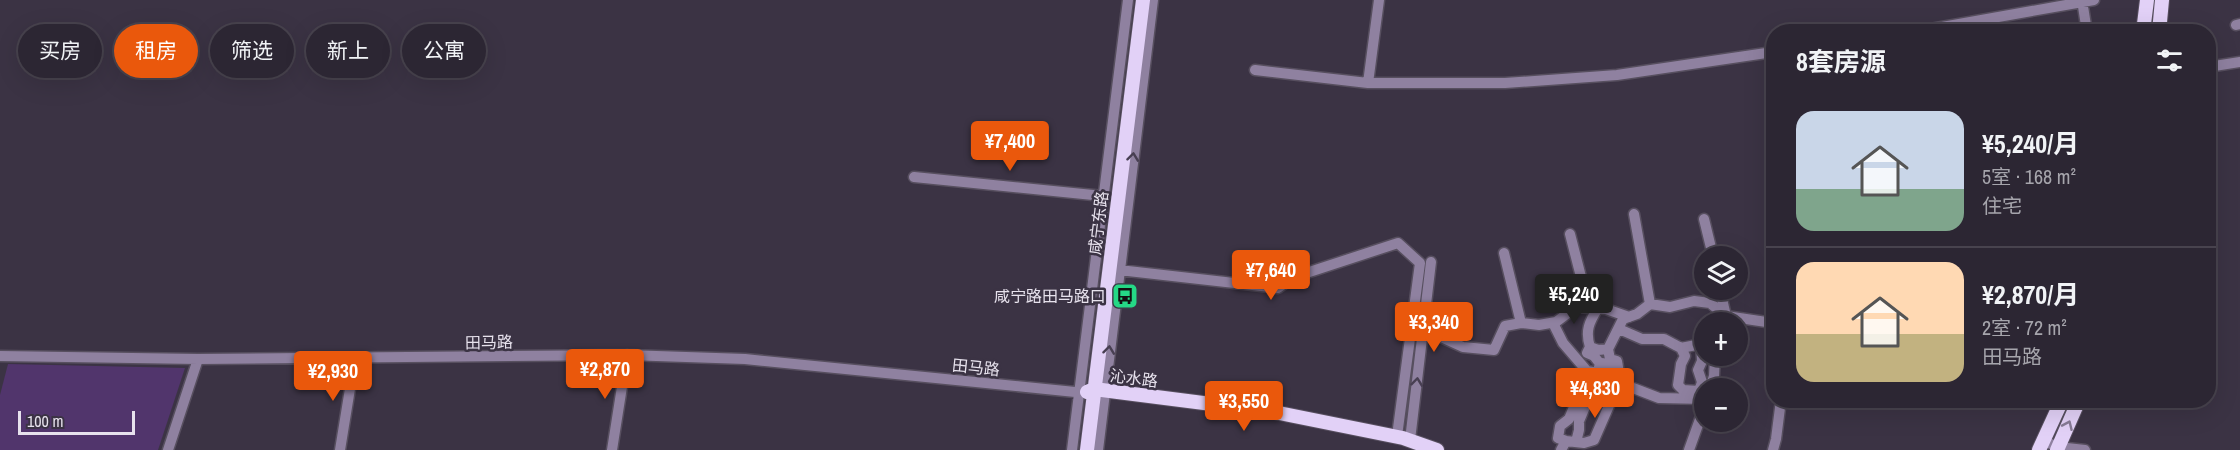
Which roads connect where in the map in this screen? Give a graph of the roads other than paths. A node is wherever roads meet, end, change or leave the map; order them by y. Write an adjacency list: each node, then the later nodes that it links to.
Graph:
1 (1128, 0): 20 (street)
2 (1134, 0): 48 (main road, 咸宁东路)
3 (1143, 0): 48 (main road, 咸宁东路)
4 (1153, 0): 26 (street, one-way to 4)
5 (1379, 0): 18 (street)
6 (2094, 0): 9 (street)
7 (2147, 0): 12 (main road)
8 (2163, 0): 13 (main road)
9 (2082, 1): 10 (street); 11 (street)
10 (1957, 24)
11 (2086, 24)
12 (2144, 24)
13 (2159, 24)
14 (1766, 53): 18 (street)
15 (2240, 62): 16 (street)
16 (2216, 66)
17 (1255, 70): 18 (street)
18 (1368, 83)
19 (914, 177): 20 (street)
20 (1103, 196): 48 (street)
21 (1634, 214): 27 (street)
22 (1704, 219): 24 (street)
23 (1570, 234): 28 (street)
24 (1711, 246)
25 (1504, 253): 33 (street)
26 (1119, 270): 36 (street); 48 (street, one-way to 26)
27 (1650, 304): 29 (street); 30 (street)
28 (1593, 308): 30 (street); 34 (street); 38 (street)
29 (1717, 312)
30 (1629, 317): 35 (street)
31 (1748, 321): 32 (street)
32 (1766, 322)
33 (1521, 323): 34 (street); 36 (street)
34 (1553, 323): 46 (street)
35 (1619, 329): 39 (street); 40 (street)
36 (1417, 334): 55 (street)
37 (1694, 345): 39 (street)
38 (1590, 347): 40 (street); 46 (street)
39 (1681, 348): 45 (street)
40 (1608, 349): 46 (street)
41 (627, 355): 43 (street, 田马路); 48 (street, 田马路); 61 (street)
42 (0, 357): 44 (street, 田马路)
43 (355, 358): 44 (street, 田马路); 60 (street)
44 (198, 359): 59 (street)
45 (1700, 366)
46 (1597, 372): 47 (street); 49 (street); 49 (street)
47 (1618, 385): 50 (street); 56 (street)
48 (1093, 394): 55 (main road, 沁水路); 55 (main road, 沁水路); 62 (street); 63 (main road, 咸宁东路); 64 (main road, 咸宁东路); 65 (street)
49 (1585, 394): 56 (street); 56 (street)
50 (1694, 399)
51 (1780, 408): 68 (street)
52 (2058, 408): 57 (main road)
53 (2076, 408): 58 (main road, one-way to 53)
54 (1695, 432): 67 (street)
55 (1407, 442): 66 (main road, 沁水路)
56 (1568, 444)
57 (2041, 448): 58 (street)
58 (2058, 448): 69 (street)
59 (168, 450)
60 (339, 450)
61 (612, 450)
62 (1072, 450)
63 (1078, 450)
64 (1086, 450)
65 (1098, 450)
66 (1437, 450)
67 (1689, 450)
68 (1773, 450)
69 (2085, 450)

